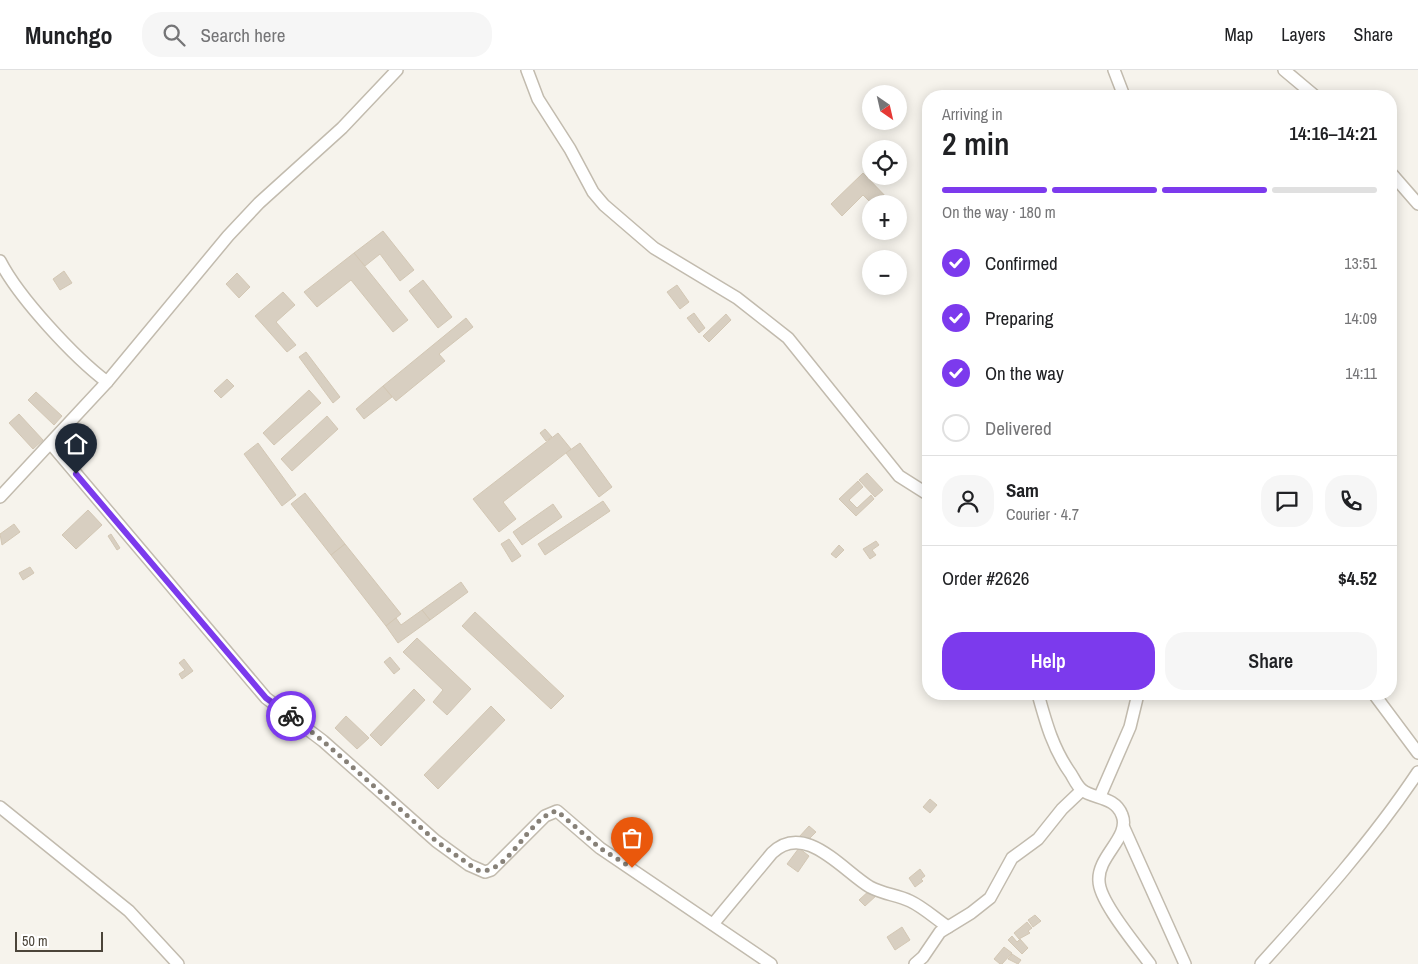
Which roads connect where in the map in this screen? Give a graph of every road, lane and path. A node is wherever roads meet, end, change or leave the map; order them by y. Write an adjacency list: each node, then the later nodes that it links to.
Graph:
1 (397, 70): 10 (street)
2 (527, 70): 12 (street)
3 (1114, 70): 5 (street)
4 (1284, 70): 6 (street)
5 (1122, 90)
6 (1308, 90)
7 (1397, 179): 8 (street)
8 (1418, 204)
9 (0, 261): 10 (street)
10 (107, 382): 11 (street)
11 (51, 444): 13 (street); 23 (street)
12 (922, 491)
13 (0, 497)
14 (1040, 700): 19 (street)
15 (1137, 700): 20 (street)
16 (1378, 700): 17 (street)
17 (1418, 753)
18 (1418, 772): 30 (street)
19 (1082, 790): 20 (street); 24 (street)
20 (1100, 796): 22 (street)
21 (0, 807): 25 (street)
22 (1124, 828): 28 (street); 29 (street)
23 (713, 924): 24 (street); 26 (street)
24 (948, 927): 27 (street)
25 (178, 964)
26 (771, 964)
27 (915, 964)
28 (1150, 964)
29 (1185, 964)
30 (1261, 964)

